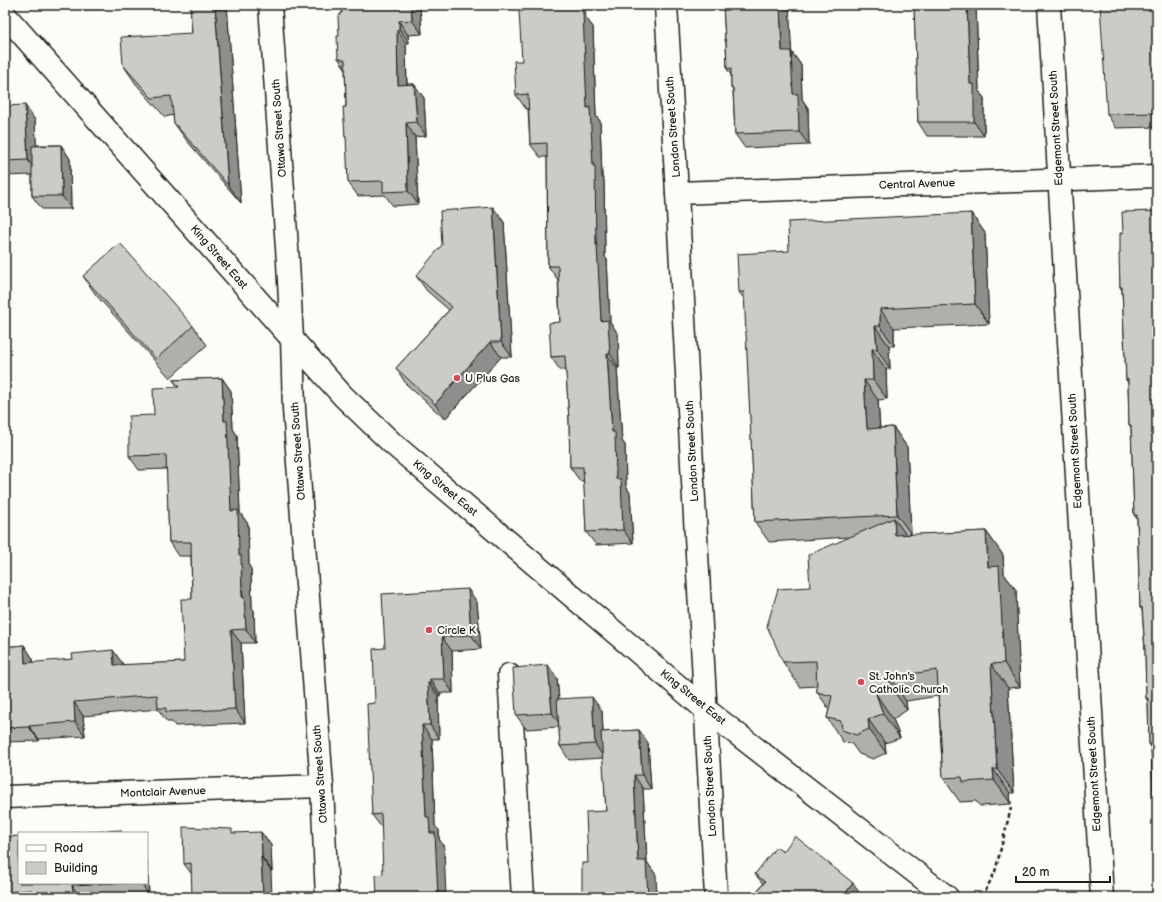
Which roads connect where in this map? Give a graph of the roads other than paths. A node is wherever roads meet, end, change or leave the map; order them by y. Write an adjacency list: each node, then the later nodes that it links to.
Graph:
1 (270, 5): 8 (street, Ottawa Street South)
2 (666, 5): 7 (street, London Street South)
3 (1049, 5): 6 (street, Edgemont Street South)
4 (5, 14): 8 (street, King Street East)
5 (1157, 176): 6 (street, Central Avenue)
6 (1059, 179): 7 (street, Central Avenue); 17 (street, Edgemont Street South)
7 (677, 193): 10 (street, London Street South)
8 (292, 339): 10 (street, King Street East); 11 (street, Ottawa Street South)
9 (509, 675): 14 (street)
10 (706, 709): 15 (street, London Street South); 16 (street, King Street East)
11 (322, 786): 12 (street, Montclair Avenue); 13 (street, Ottawa Street South)
12 (5, 797)
13 (327, 897)
14 (522, 897)
15 (716, 897)
16 (947, 897)
17 (1102, 897)

